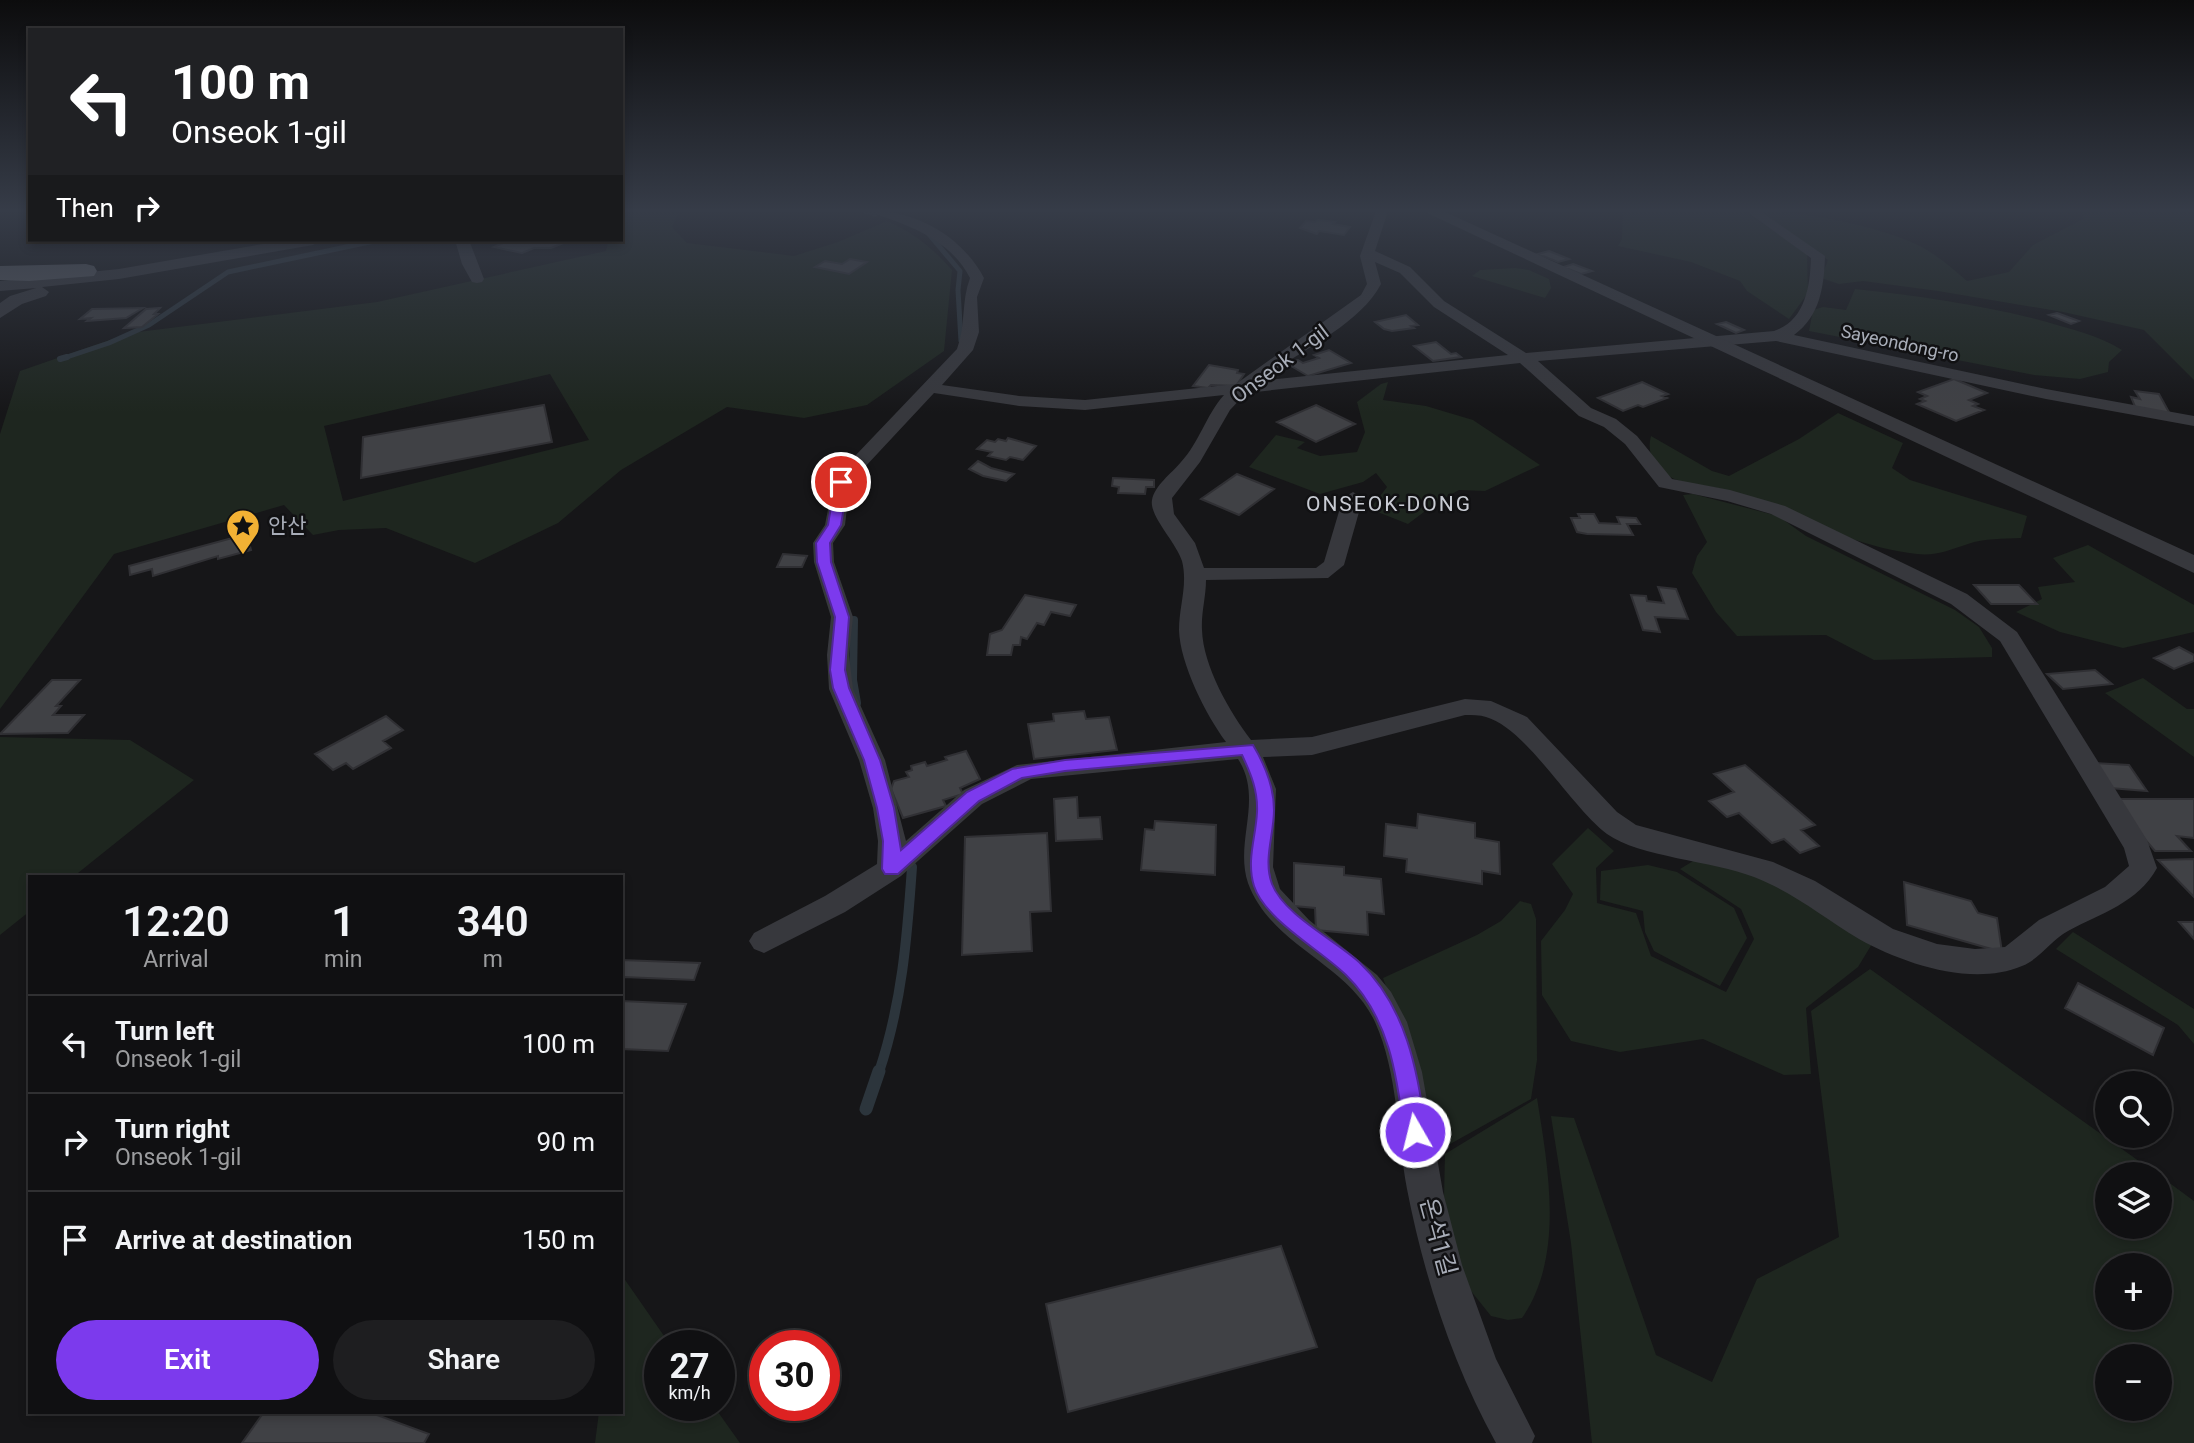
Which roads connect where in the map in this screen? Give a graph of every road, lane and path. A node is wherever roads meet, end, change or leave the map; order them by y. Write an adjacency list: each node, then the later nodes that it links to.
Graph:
1 (44, 278): 9 (street)
2 (56, 278): 9 (street)
3 (89, 278): 10 (street)
4 (976, 278): 14 (street)
5 (1373, 278): 15 (street, Onseok 1-gil)
6 (1413, 278): 13 (street)
7 (1576, 278): 12 (street)
8 (1816, 278): 11 (street)
9 (0, 286)
10 (0, 312)
11 (1776, 336): 12 (street, Sayeondong-ro); 16 (street, Sayeondong-ro)
12 (1708, 340): 13 (street, Sayeondong-ro); 18 (street)
13 (1523, 358): 15 (street, Sayeondong-ro); 20 (street)
14 (930, 388): 15 (street, Sayeondong-ro); 21 (street)
15 (1241, 388): 19 (street, Onseok 1-gil)
16 (2194, 421)
17 (1353, 498): 19 (street)
18 (2194, 565)
19 (1195, 574): 20 (street, Onseok 1-gil)
20 (1247, 749): 21 (street); 23 (street, 온석1길)
21 (891, 869): 22 (street)
22 (764, 941)
23 (1515, 1436)

